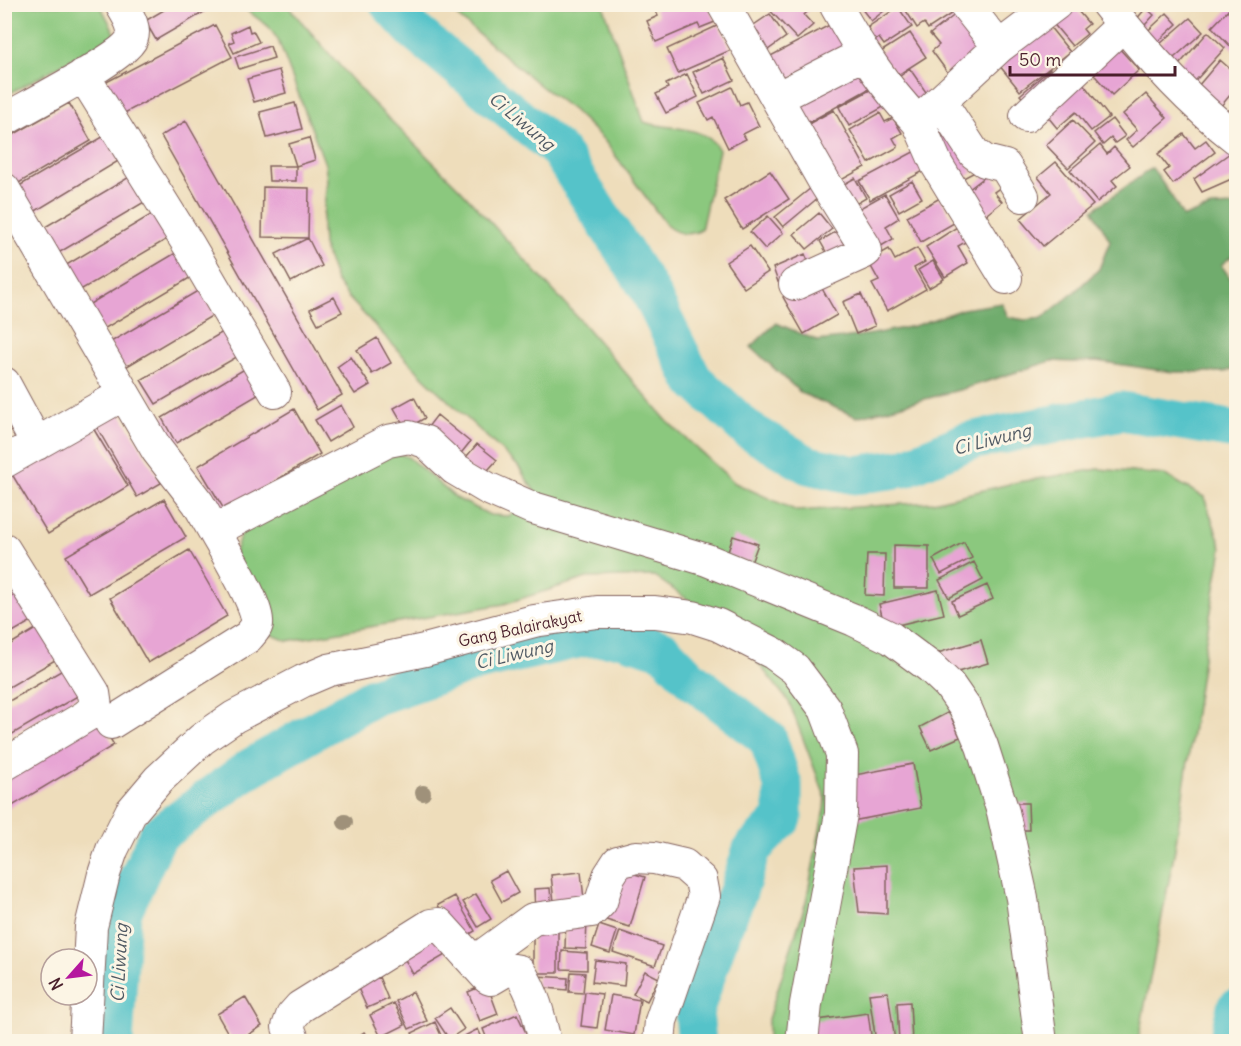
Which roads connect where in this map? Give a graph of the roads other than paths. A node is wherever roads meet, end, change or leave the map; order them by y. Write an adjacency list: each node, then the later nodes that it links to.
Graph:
1 (121, 4): 9 (street)
2 (723, 4): 10 (street)
3 (965, 4): 7 (street)
4 (1056, 4): 7 (street)
5 (836, 6): 8 (street)
6 (1115, 15): 12 (street); 15 (street)
7 (999, 47): 11 (street)
8 (863, 54): 10 (street); 14 (street)
9 (83, 75): 13 (street); 21 (street)
10 (777, 98): 19 (street)
11 (940, 101): 14 (street); 17 (street)
12 (1026, 116)
13 (4, 120)
14 (918, 122): 18 (street)
15 (1236, 138)
16 (4, 189): 22 (street)
17 (1023, 196)
18 (1006, 278)
19 (795, 284)
20 (4, 383): 23 (street)
21 (275, 392)
22 (124, 394): 23 (street); 25 (street)
23 (37, 444): 24 (street)
24 (4, 462)
25 (214, 531): 27 (street); 35 (street)
26 (4, 549): 28 (street)
27 (111, 723)
28 (4, 765)
29 (474, 962): 31 (street); 32 (street); 33 (street)
30 (85, 1041): 34 (street, Gang Balairakyat)
31 (294, 1041)
32 (545, 1041)
33 (659, 1041)
34 (802, 1041)
35 (1041, 1041)

